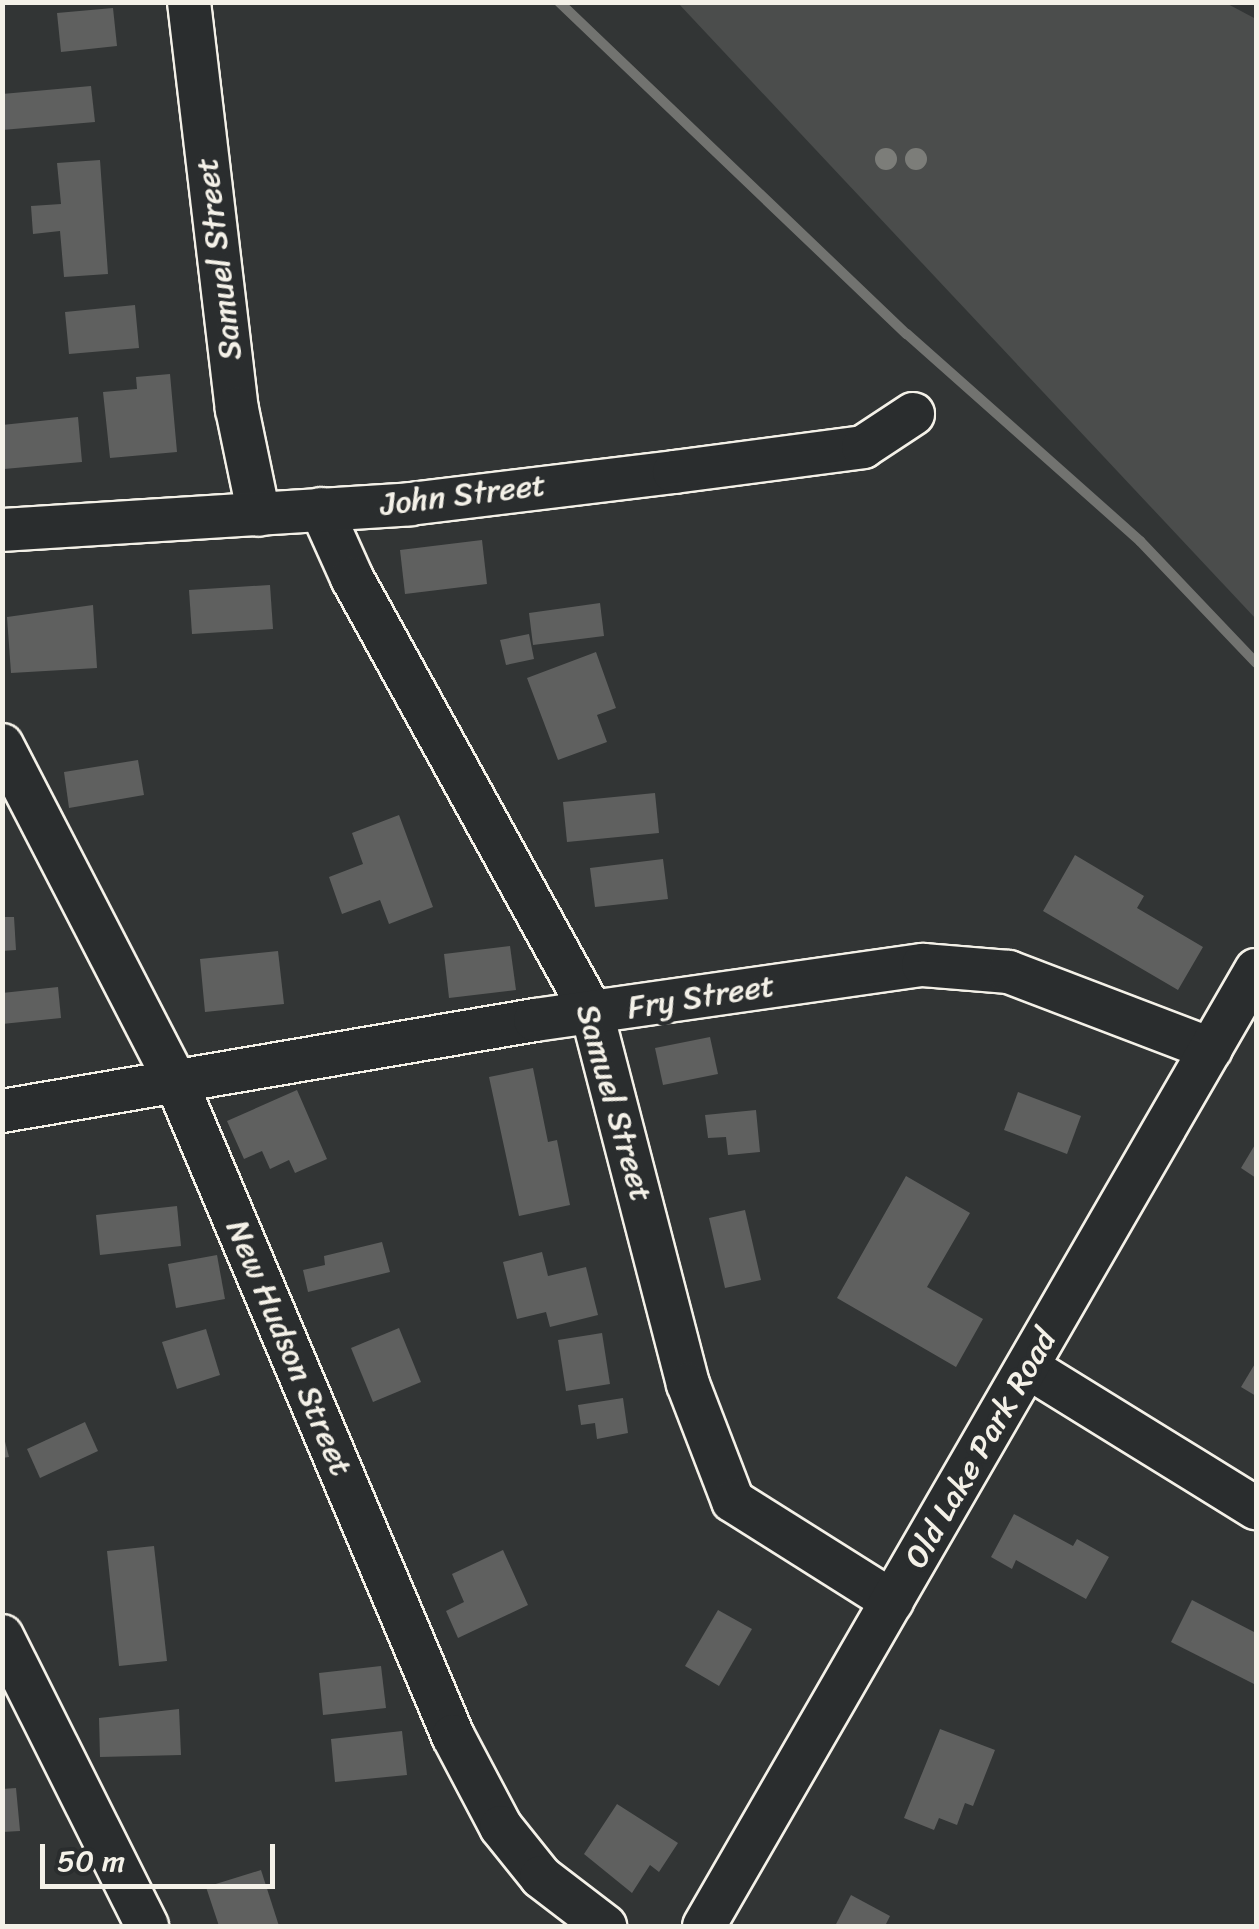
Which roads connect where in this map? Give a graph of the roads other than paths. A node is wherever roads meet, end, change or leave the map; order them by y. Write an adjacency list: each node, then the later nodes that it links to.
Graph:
1 (189, 2): 4 (street, Samuel Street)
2 (913, 414): 3 (street, John Street)
3 (321, 509): 4 (street, John Street); 8 (street, Samuel Street)
4 (259, 514): 5 (street, John Street)
5 (2, 530)
6 (2, 745): 10 (street, New Hudson Street)
7 (1256, 970): 9 (street, Old Lake Park Road)
8 (592, 1013): 9 (street, Fry Street); 10 (street, Fry Street); 14 (street, Samuel Street)
9 (1211, 1048): 12 (street, Old Lake Park Road)
10 (178, 1084): 11 (street, Fry Street); 17 (street, New Hudson Street)
11 (2, 1111)
12 (1029, 1368): 13 (street); 14 (street, Old Lake Park Road)
13 (1256, 1508)
14 (892, 1601): 18 (street, Old Lake Park Road)
15 (2, 1636): 16 (street)
16 (147, 1926)
17 (605, 1926)
18 (704, 1926)

